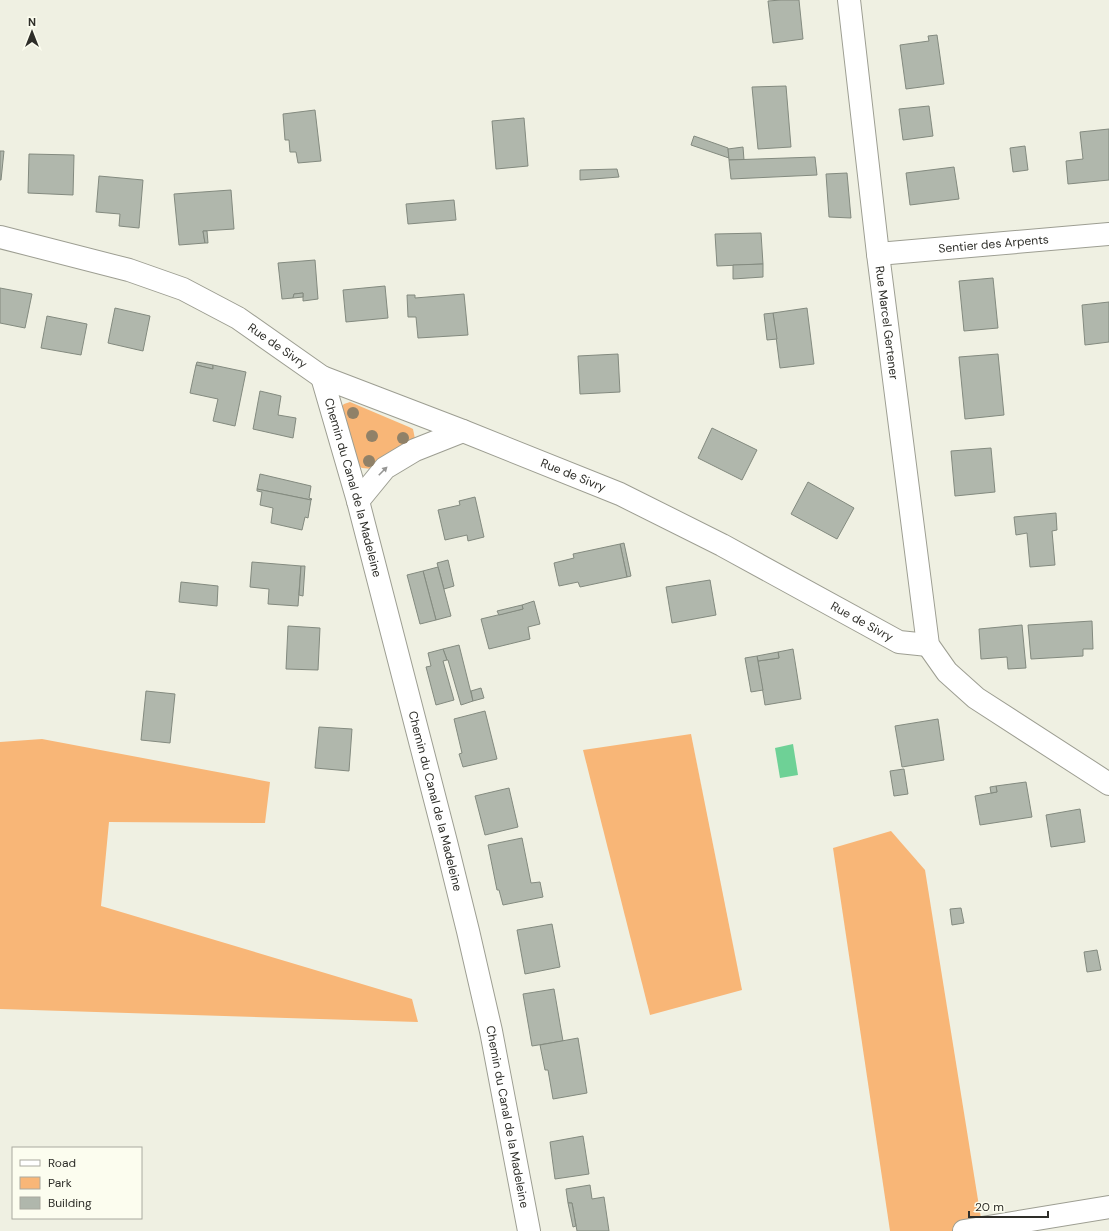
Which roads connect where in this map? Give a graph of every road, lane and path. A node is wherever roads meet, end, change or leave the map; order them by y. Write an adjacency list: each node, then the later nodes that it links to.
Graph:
1 (849, 0): 4 (street, Rue Marcel Gertener)
2 (1109, 234): 4 (street, Sentier des Arpents)
3 (0, 237): 5 (street, Rue de Sivry)
4 (878, 254): 8 (street, Rue Marcel Gertener)
5 (322, 377): 6 (street, Rue de Sivry); 7 (street, Chemin du Canal de la Madeleine)
6 (463, 431): 7 (street, one-way to 6); 8 (street, Rue de Sivry)
7 (358, 500): 11 (street, Chemin du Canal de la Madeleine)
8 (928, 644): 9 (street)
9 (1109, 784)
10 (1109, 1207): 12 (street)
11 (529, 1231)
12 (964, 1231)

